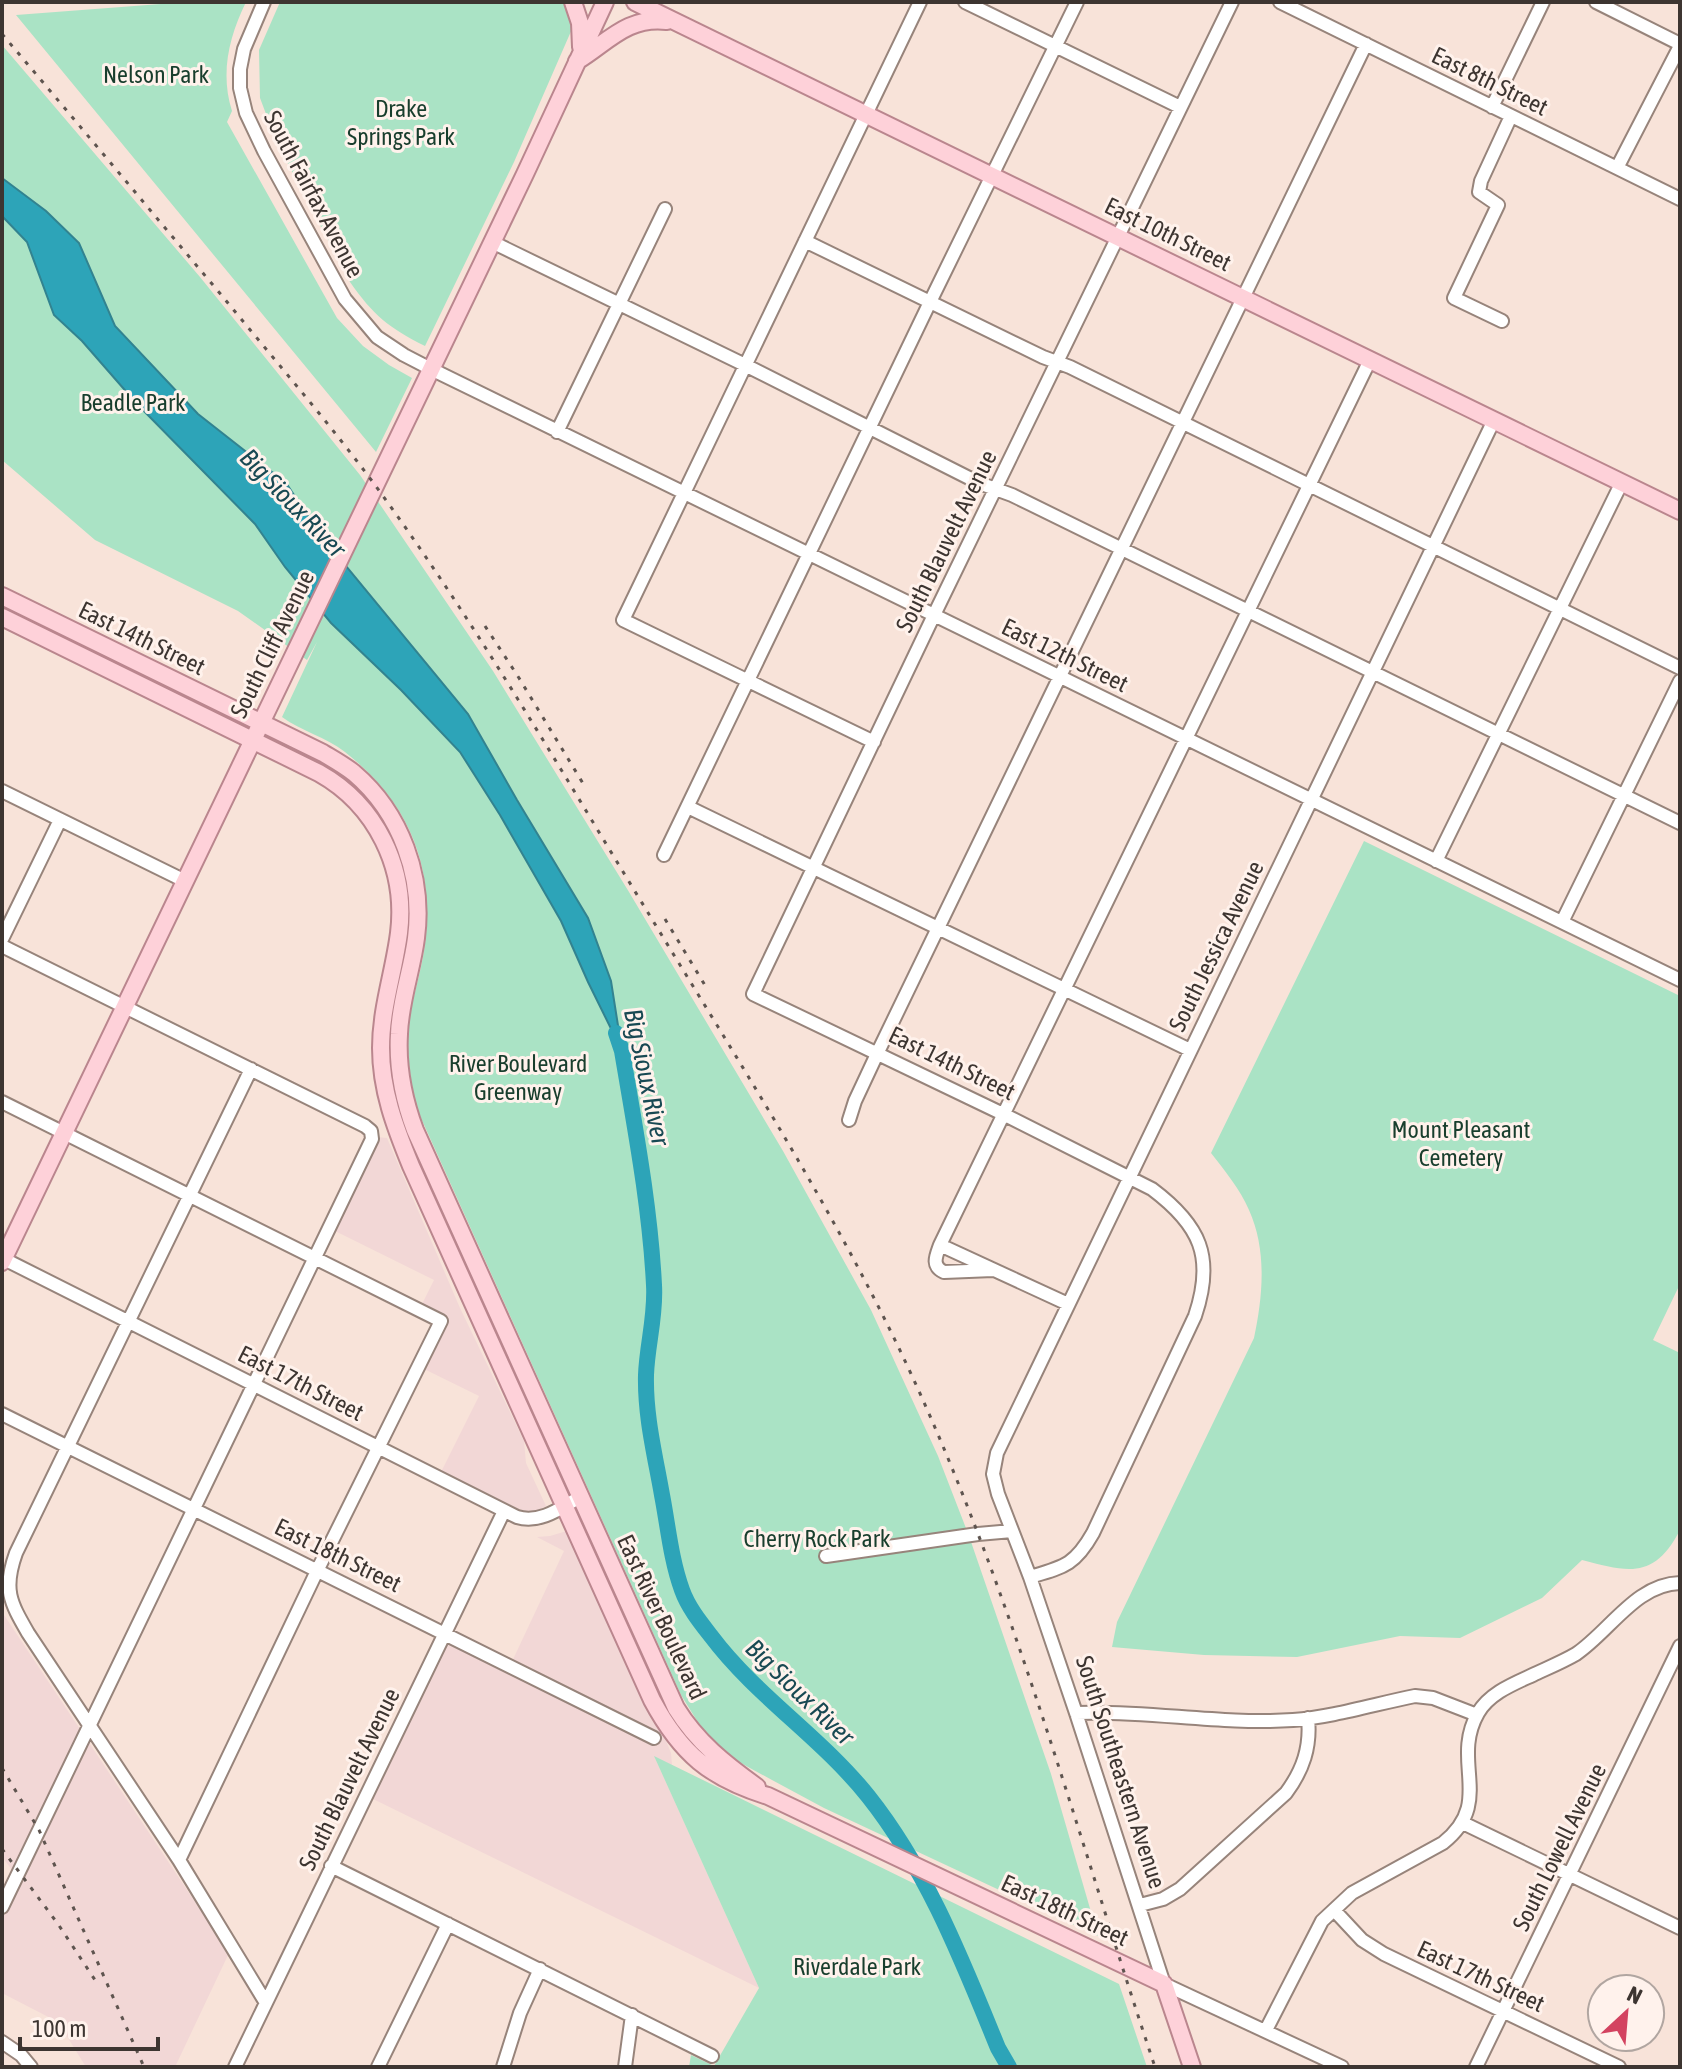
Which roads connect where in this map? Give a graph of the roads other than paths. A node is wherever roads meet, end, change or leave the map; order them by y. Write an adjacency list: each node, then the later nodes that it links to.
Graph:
1 (264, 2): 35 (street, South Fairfax Avenue)
2 (573, 2): 16 (main road)
3 (605, 2): 16 (main road, South Cliff Avenue)
4 (635, 2): 12 (main road, East 10th Street)
5 (920, 2): 19 (street)
6 (965, 2): 15 (street)
7 (1077, 2): 15 (street)
8 (1232, 2): 17 (street, South Blauvelt Avenue)
9 (1280, 2): 13 (street, East 8th Street)
10 (1543, 2): 18 (street)
11 (1596, 2): 14 (street)
12 (675, 22): 16 (main road); 19 (main road, East 10th Street)
13 (1366, 44): 18 (street, East 8th Street); 28 (street)
14 (1680, 45): 21 (street)
15 (1055, 46): 17 (street); 22 (street)
16 (579, 57): 27 (main road, South Cliff Avenue)
17 (1180, 107): 25 (street, South Blauvelt Avenue)
18 (1492, 107): 20 (street, East 8th Street)
19 (866, 114): 22 (main road, East 10th Street); 26 (street)
20 (1511, 116): 21 (street, East 8th Street); 31 (street)
21 (1617, 168): 23 (street, East 8th Street)
22 (992, 176): 25 (main road, East 10th Street); 29 (street)
23 (1680, 199)
24 (665, 209): 30 (street)
25 (1118, 236): 28 (main road, East 10th Street); 33 (street, South Blauvelt Avenue)
26 (805, 241): 29 (street); 34 (street)
27 (492, 242): 30 (street); 35 (main road, South Cliff Avenue)
28 (1244, 297): 32 (main road, East 10th Street); 37 (street)
29 (930, 302): 33 (street); 38 (street)
30 (619, 304): 34 (street); 39 (street)
31 (1502, 321)
32 (1370, 360): 36 (main road, East 10th Street); 41 (street)
33 (1057, 362): 37 (street); 42 (street, South Blauvelt Avenue)
34 (745, 365): 38 (street); 43 (street)
35 (431, 369): 39 (street, East 12th Street); 59 (main road, South Cliff Avenue)
36 (1494, 420): 40 (main road, East 10th Street); 45 (street, South Jessica Avenue)
37 (1184, 423): 41 (street); 46 (street)
38 (869, 428): 42 (street); 47 (street)
39 (557, 432): 43 (street, East 12th Street)
40 (1622, 482): 44 (main road, East 10th Street); 49 (street)
41 (1309, 485): 45 (street); 50 (street)
42 (996, 489): 46 (street); 51 (street, South Blauvelt Avenue)
43 (683, 494): 47 (street, East 12th Street); 56 (street)
44 (1680, 511)
45 (1434, 546): 49 (street); 54 (street, South Jessica Avenue)
46 (1122, 548): 50 (street); 55 (street)
47 (809, 554): 51 (street, East 12th Street); 56 (street)
48 (6, 598): 52 (street); 60 (main road, East 14th Street)
49 (1560, 609): 53 (street); 61 (street)
50 (1247, 610): 54 (street); 62 (street)
51 (934, 615): 55 (street, East 12th Street); 64 (street, South Blauvelt Avenue)
52 (2, 617): 58 (main road, East 14th Street)
53 (1680, 668)
54 (1373, 671): 61 (street); 70 (street, South Jessica Avenue)
55 (1060, 677): 62 (street, East 12th Street); 79 (street)
56 (748, 681): 64 (street); 71 (street)
57 (1680, 681): 69 (street)
58 (144, 686): 60 (main road); 63 (main road, East 14th Street); 65 (main road)
59 (276, 691): 60 (main road, South Cliff Avenue); 66 (main road)
60 (261, 723): 63 (main road, South Cliff Avenue); 66 (main road, East River Boulevard)
61 (1499, 733): 69 (street); 75 (street)
62 (1185, 738): 70 (street, East 12th Street); 83 (street)
63 (253, 739): 65 (main road, South Cliff Avenue); 68 (main road); 107 (main road, East River Boulevard)
64 (874, 742): 76 (street, South Blauvelt Avenue)
65 (239, 769): 77 (main road, South Cliff Avenue)
66 (355, 774): 68 (main road, East River Boulevard)
67 (2, 791): 72 (street)
68 (375, 794): 106 (main road, East River Boulevard)
69 (1624, 796): 73 (street); 78 (street)
70 (1311, 799): 75 (street, East 12th Street); 86 (street, South Jessica Avenue)
71 (688, 807): 74 (street); 76 (street)
72 (60, 820): 77 (street); 80 (street)
73 (1680, 823)
74 (664, 855)
75 (1436, 861): 78 (street, East 12th Street)
76 (813, 868): 79 (street); 84 (street, South Blauvelt Avenue)
77 (185, 881): 85 (main road, South Cliff Avenue)
78 (1562, 922): 82 (street, East 12th Street)
79 (939, 929): 83 (street); 87 (street)
80 (2, 939)
81 (2, 946): 85 (street)
82 (1680, 980)
83 (1065, 989): 86 (street); 90 (street)
84 (753, 994): 87 (street, East 14th Street)
85 (124, 1007): 88 (street); 92 (main road, South Cliff Avenue)
86 (1190, 1050): 93 (street, South Jessica Avenue)
87 (877, 1054): 90 (street, East 14th Street); 91 (street)
88 (251, 1069): 94 (street); 96 (street)
89 (2, 1102): 92 (street)
90 (1003, 1114): 93 (street, East 14th Street); 95 (street)
91 (849, 1120)
92 (63, 1133): 94 (street); 97 (main road, South Cliff Avenue)
93 (1129, 1177): 99 (street, South Jessica Avenue); 113 (street, East 14th Street)
94 (191, 1196): 96 (street); 100 (street)
95 (940, 1245): 98 (street); 98 (street)
96 (315, 1259): 101 (street); 104 (street)
97 (3, 1260): 100 (street, East 17th Street)
98 (993, 1270): 99 (street)
99 (1068, 1304): 105 (street, South Jessica Avenue)
100 (130, 1321): 101 (street, East 17th Street); 103 (street)
101 (254, 1383): 104 (street, East 17th Street); 108 (street)
102 (2, 1414): 103 (street, East 18th Street)
103 (69, 1446): 108 (street, East 18th Street); 120 (street)
104 (378, 1447): 109 (street, East 17th Street); 112 (street)
105 (998, 1494): 110 (street, South Southeastern Avenue)
106 (580, 1497): 107 (street, East 17th Street); 122 (main road, East River Boulevard)
107 (563, 1507): 109 (street, East 17th Street); 122 (main road, East River Boulevard)
108 (193, 1510): 112 (street, East 18th Street); 120 (street)
109 (504, 1511): 115 (street, South Blauvelt Avenue)
110 (1012, 1531): 111 (street); 113 (street, South Southeastern Avenue)
111 (826, 1556)
112 (317, 1571): 115 (street, East 18th Street); 124 (street)
113 (1030, 1577): 117 (street, South Southeastern Avenue)
114 (1680, 1583): 118 (street)
115 (444, 1634): 121 (street, East 18th Street); 125 (street, South Blauvelt Avenue)
116 (1680, 1646): 126 (street, South Lowell Avenue)
117 (1076, 1713): 119 (street); 128 (street, South Southeastern Avenue)
118 (1477, 1715): 119 (street); 123 (street)
119 (1308, 1718): 128 (street)
120 (89, 1726): 124 (street); 127 (street)
121 (654, 1738)
122 (768, 1796): 134 (main road, East 18th Street)
123 (1463, 1823): 126 (street); 130 (street)
124 (179, 1860): 135 (street)
125 (331, 1866): 131 (street); 135 (street, South Blauvelt Avenue)
126 (1570, 1876): 132 (street); 136 (street, South Lowell Avenue)
127 (6, 1887): 129 (street)
128 (1140, 1905): 134 (street, South Southeastern Avenue)
129 (2, 1907)
130 (1334, 1910): 136 (street, East 17th Street); 138 (street)
131 (448, 1924): 133 (street); 143 (street)
132 (1680, 1928)
133 (540, 1969): 137 (street); 144 (street)
134 (1164, 1984): 138 (street, East 18th Street); 146 (main road, South Southeastern Avenue)
135 (266, 2003): 142 (street, South Blauvelt Avenue)
136 (1504, 2011): 148 (street, South Lowell Avenue); 149 (street, East 17th Street)
137 (632, 2015): 140 (street); 145 (street)
138 (1266, 2030): 147 (street, East 18th Street)
139 (2, 2042): 141 (street)
140 (712, 2056)
141 (31, 2067)
142 (235, 2067)
143 (378, 2067)
144 (503, 2067)
145 (625, 2067)
146 (1192, 2067)
147 (1342, 2067)
148 (1476, 2067)
149 (1619, 2067)

